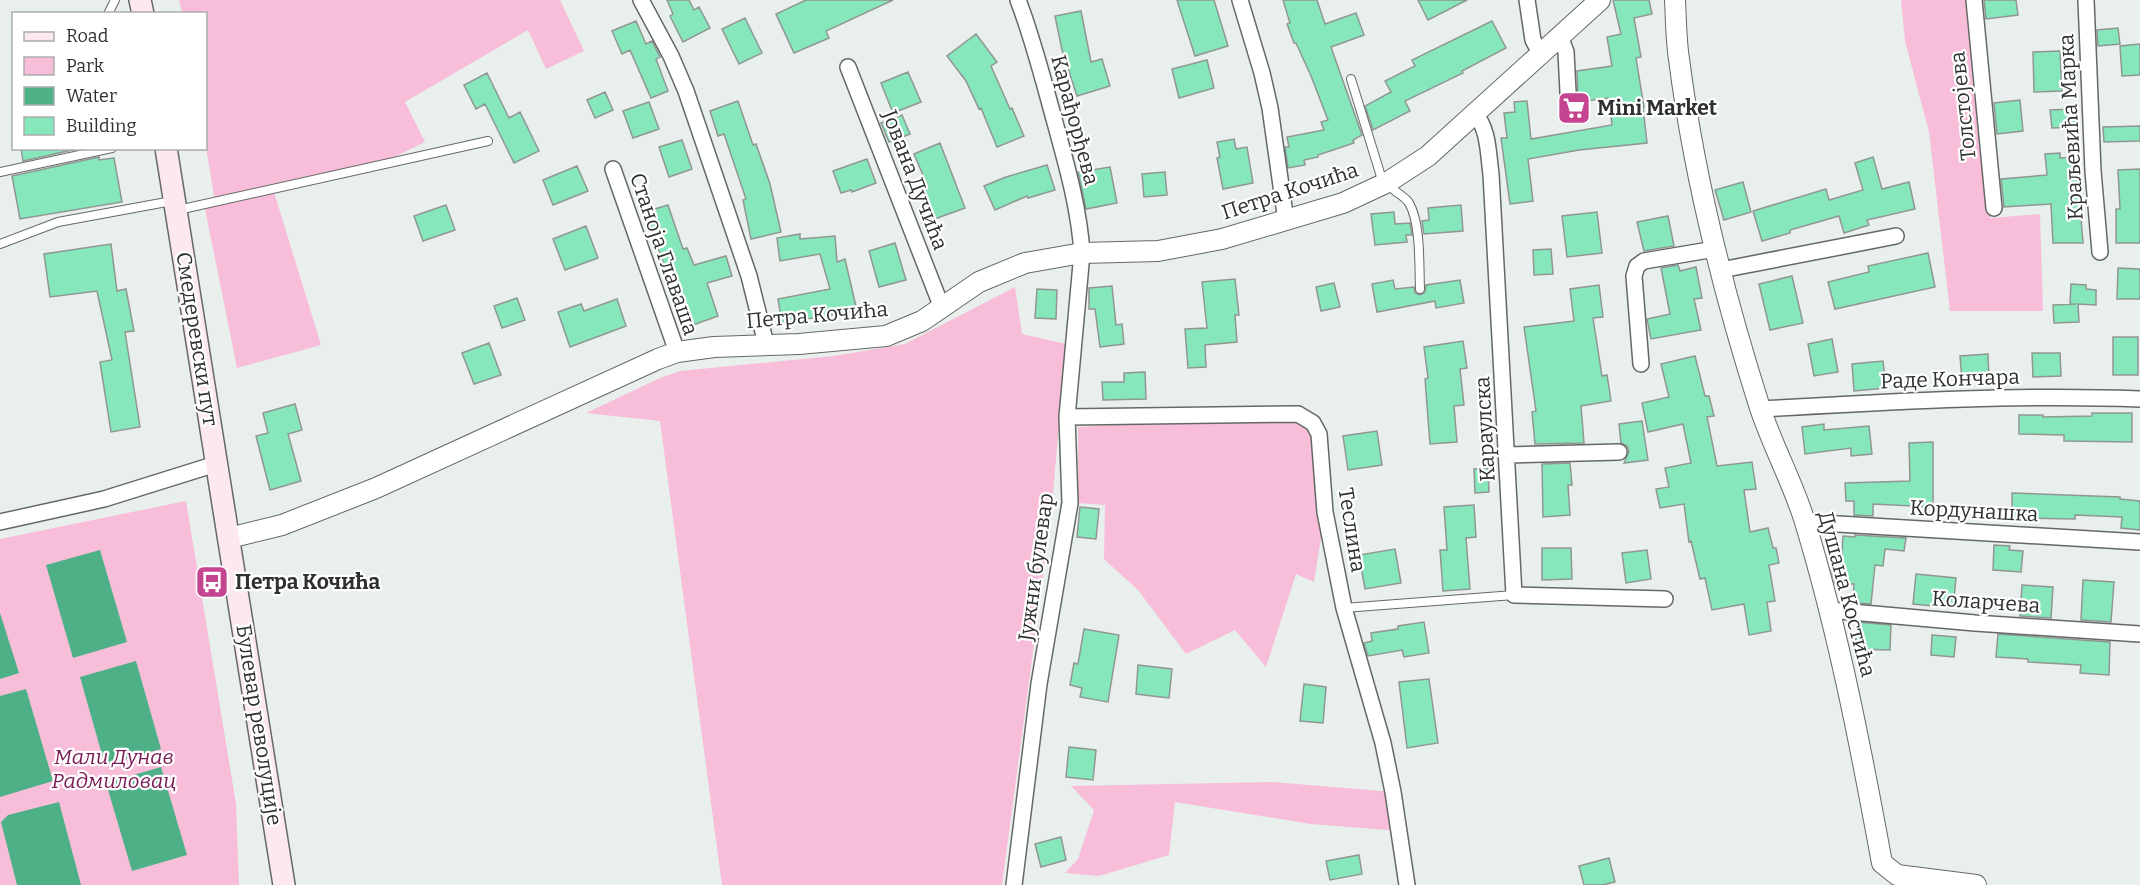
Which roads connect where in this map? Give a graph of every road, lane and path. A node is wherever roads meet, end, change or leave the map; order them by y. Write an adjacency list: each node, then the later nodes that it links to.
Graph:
1 (641, 0): 32 (street)
2 (1018, 0): 28 (street, Карађорђева)
3 (1240, 0): 23 (street)
4 (1527, 0): 10 (street)
5 (1600, 0): 9 (street, Петра Кочића)
6 (1675, 0): 26 (street, Душана Костића)
7 (1974, 0): 22 (street, Толстојева)
8 (2086, 0): 27 (street, Краљевића Марка)
9 (1558, 37): 10 (street, Петра Кочића); 13 (street)
10 (1540, 53): 14 (street, Петра Кочића)
11 (848, 67): 31 (street, Јована Дучића)
12 (1352, 79): 20 (lane)
13 (1569, 112)
14 (1474, 113): 20 (street, Петра Кочића); 39 (street, Караулска)
15 (488, 141): 21 (lane)
16 (103, 150): 19 (lane)
17 (166, 150): 21 (main road, Смедеревски пут)
18 (613, 169): 33 (street, Станоја Главаша)
19 (0, 172)
20 (1386, 184): 23 (street, Петра Кочића); 30 (lane)
21 (176, 205): 25 (lane); 40 (main road, Смедеревски пут)
22 (1994, 208)
23 (1286, 221): 28 (street, Петра Кочића)
24 (1896, 236): 29 (street)
25 (0, 244)
26 (1715, 249): 29 (street, Душана Костића); 34 (street)
27 (2100, 252)
28 (1082, 253): 31 (street, Петра Кочића); 37 (street, Јужни булевар)
29 (1720, 270): 36 (street, Душана Костића)
30 (1420, 289)
31 (942, 308): 32 (street, Петра Кочића)
32 (766, 344): 33 (street, Петра Кочића)
33 (676, 352): 43 (street, Петра Кочића)
34 (1641, 364)
35 (2140, 399): 36 (street, Раде Кончара)
36 (1761, 409): 42 (street, Душана Костића)
37 (1067, 417): 47 (street, Теслина); 51 (street, Јужни булевар)
38 (1619, 452): 39 (street)
39 (1507, 454): 45 (street, Караулска)
40 (216, 464): 41 (street); 43 (main road, Смедеревски пут)
41 (0, 522)
42 (1804, 522): 44 (street, Кордунашка); 48 (street, Душана Костића)
43 (228, 534): 50 (main road, Булевар револуције)
44 (2140, 542)
45 (1514, 595): 46 (street); 47 (lane)
46 (1665, 599)
47 (1344, 608): 52 (street, Теслина)
48 (1829, 610): 49 (street, Коларчева); 53 (street, Душана Костића)
49 (2140, 634)
50 (284, 885)
51 (1014, 885)
52 (1407, 885)
53 (1976, 885)

